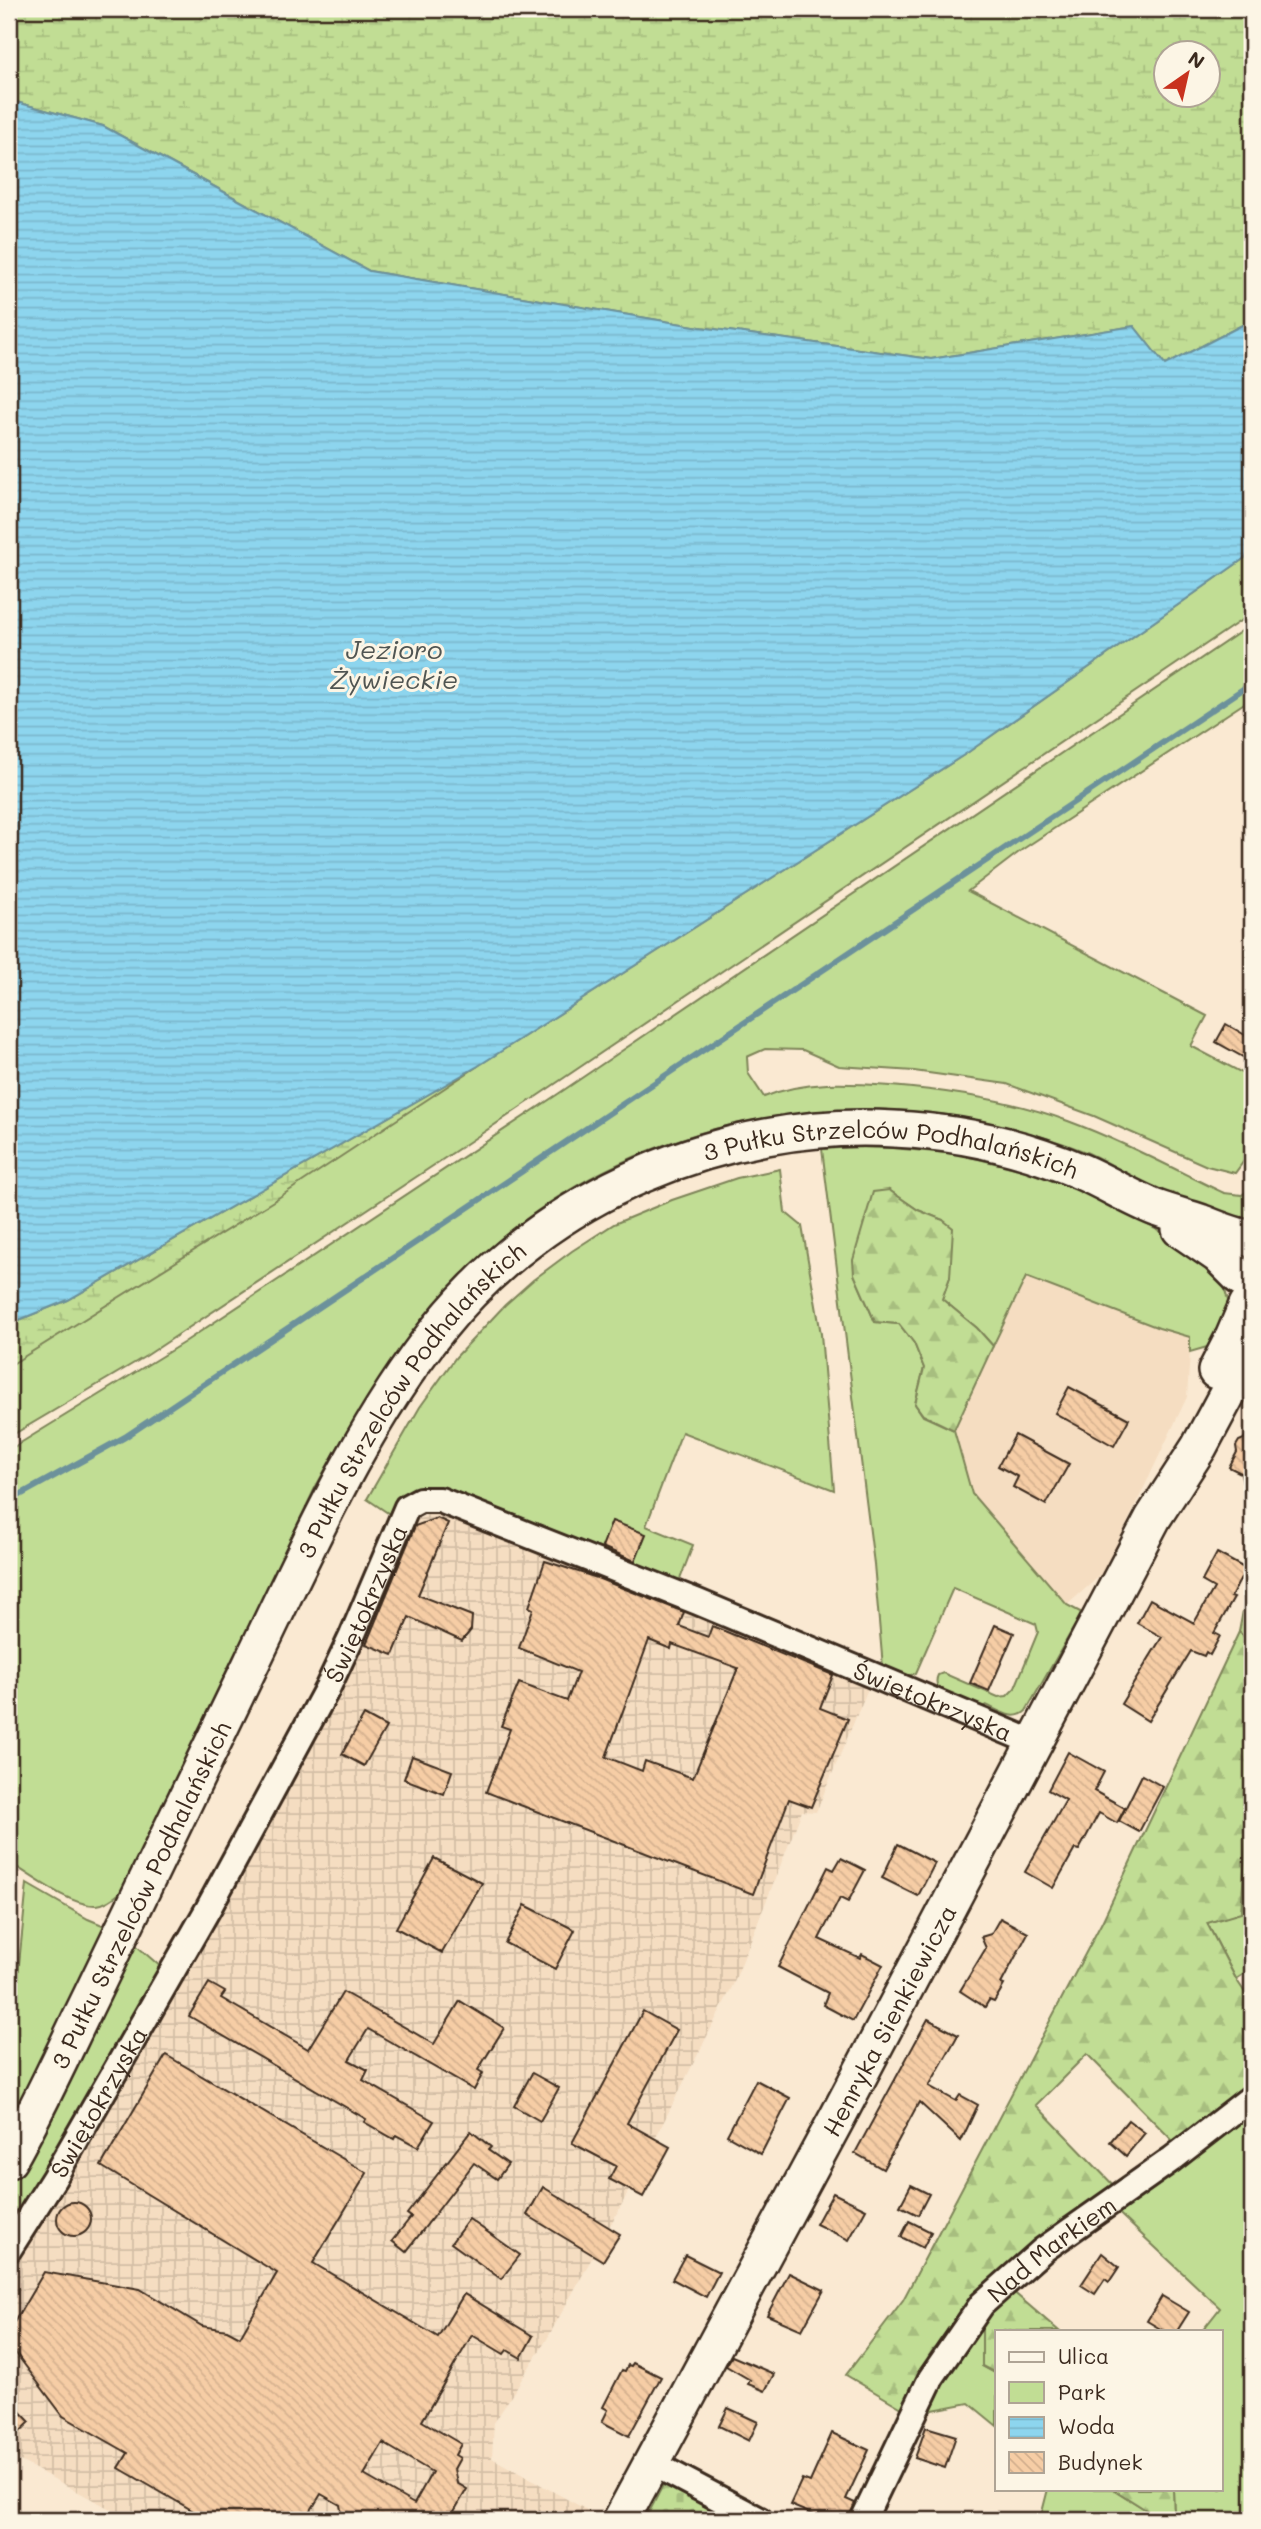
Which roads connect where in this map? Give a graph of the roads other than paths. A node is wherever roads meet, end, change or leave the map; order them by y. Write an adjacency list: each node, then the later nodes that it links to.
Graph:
1 (1152, 1206): 2 (main road); 3 (main road); 8 (main road, 3 Pułku Strzelców Podhalańskich)
2 (1252, 1239)
3 (1248, 1286): 5 (main road, Henryka Sienkiewicza)
4 (1252, 1348): 5 (main road, Henryka Sienkiewicza)
5 (1153, 1518): 6 (main road, Henryka Sienkiewicza)
6 (1035, 1743): 9 (street, Świętokrzyska); 10 (main road, Henryka Sienkiewicza)
7 (1252, 2097): 13 (street, Nad Markiem)
8 (9, 2160)
9 (9, 2249)
10 (652, 2463): 11 (main road, Henryka Sienkiewicza); 12 (street)
11 (621, 2520)
12 (760, 2520)
13 (863, 2520)

